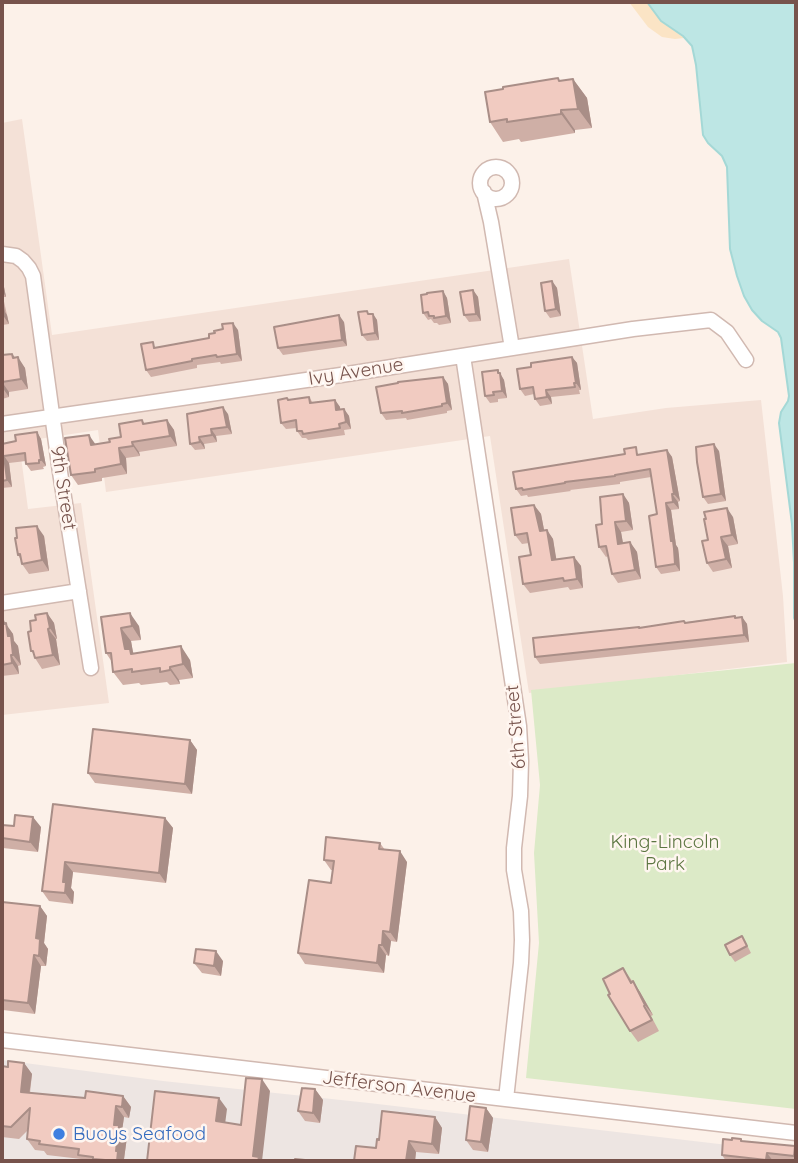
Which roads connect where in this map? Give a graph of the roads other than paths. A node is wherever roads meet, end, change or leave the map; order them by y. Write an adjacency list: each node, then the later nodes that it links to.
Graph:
1 (484, 192): 3 (street)
2 (2, 254): 6 (street, 9th Street)
3 (512, 348): 4 (street, Ivy Avenue); 5 (street, Ivy Avenue)
4 (463, 356): 6 (street, Ivy Avenue); 12 (street, 6th Street)
5 (746, 360)
6 (52, 417): 7 (street, Ivy Avenue); 8 (street, 9th Street)
7 (2, 424)
8 (79, 591): 9 (street); 10 (street, 9th Street)
9 (2, 603)
10 (91, 668)
11 (2, 1040): 12 (street, Jefferson Avenue)
12 (506, 1099): 13 (street, Jefferson Avenue)
13 (796, 1133)

